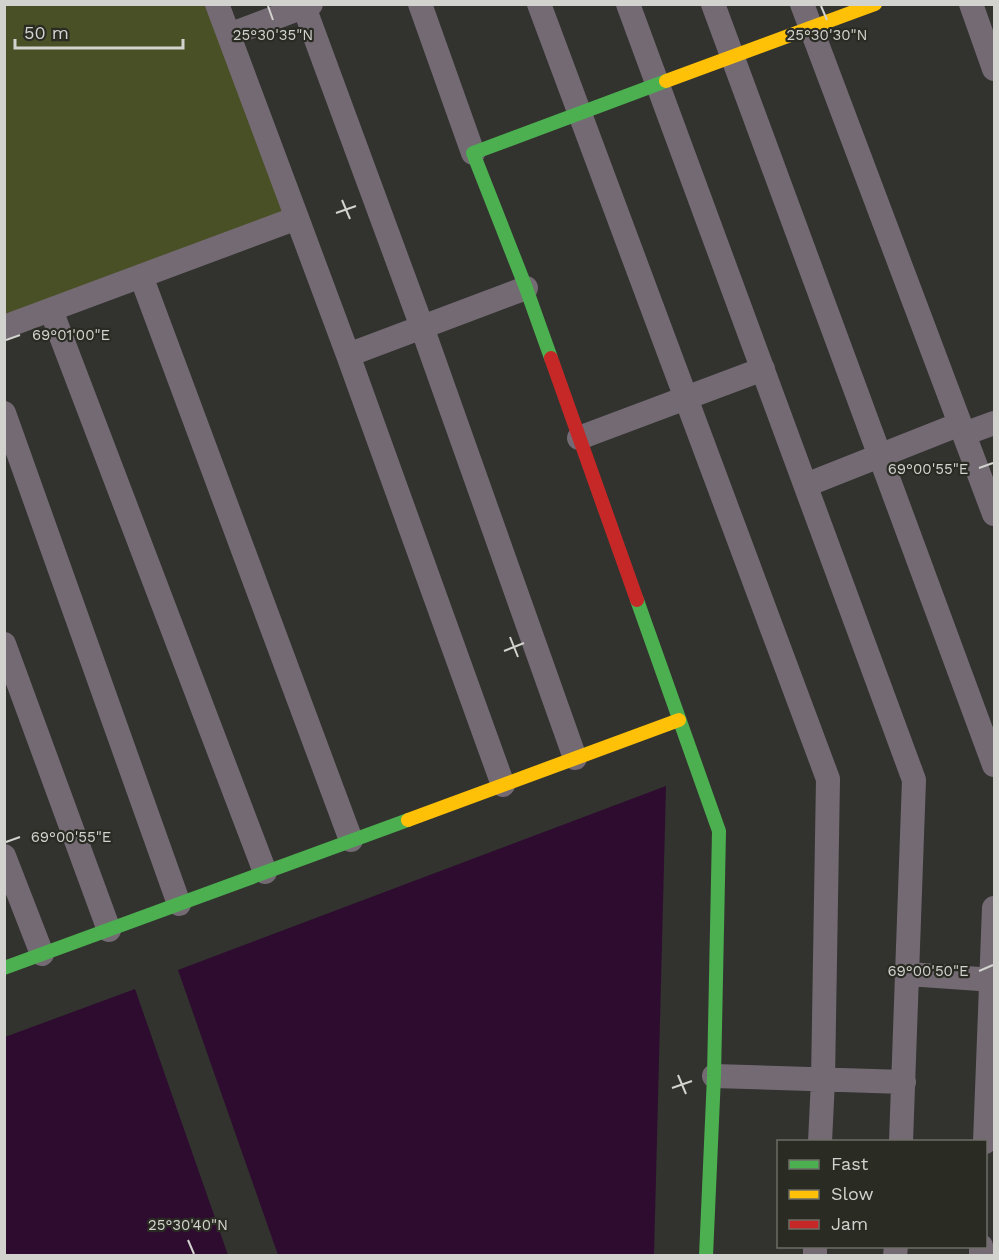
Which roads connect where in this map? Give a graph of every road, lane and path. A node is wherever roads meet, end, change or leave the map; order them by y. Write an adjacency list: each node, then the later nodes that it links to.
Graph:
1 (217, 4): 11 (street)
2 (420, 4): 16 (street)
3 (539, 4): 15 (street)
4 (628, 4): 14 (street)
5 (713, 4): 12 (street)
6 (801, 4): 10 (street)
7 (875, 4): 10 (street)
8 (971, 4): 13 (street)
9 (306, 5): 11 (street); 22 (street)
10 (810, 28): 12 (street); 28 (street)
11 (229, 35): 17 (street)
12 (732, 57): 14 (street); 30 (street)
13 (994, 69)
14 (658, 84): 15 (street); 24 (street)
15 (580, 113): 16 (street); 25 (street)
16 (473, 153): 19 (street)
17 (297, 218): 18 (street); 23 (street)
18 (141, 276): 20 (street); 38 (street)
19 (526, 288): 22 (street); 29 (street)
20 (51, 310): 21 (street); 40 (street)
21 (4, 327)
22 (422, 327): 23 (street); 35 (street)
23 (348, 355): 37 (street)
24 (763, 369): 25 (street); 31 (street)
25 (686, 399): 29 (street); 49 (street)
26 (4, 413): 41 (street)
27 (994, 423): 28 (street)
28 (962, 429): 30 (street); 32 (street)
29 (579, 438): 34 (street)
30 (880, 456): 31 (street); 36 (street)
31 (806, 485): 46 (street)
32 (994, 514)
33 (4, 644): 43 (street)
34 (679, 720): 35 (street); 48 (street)
35 (575, 758): 37 (street)
36 (994, 765)
37 (503, 785): 38 (street)
38 (351, 840): 40 (street)
39 (4, 856): 44 (street)
40 (265, 872): 41 (street)
41 (179, 904): 43 (street)
42 (994, 908): 47 (street)
43 (109, 930): 44 (street)
44 (42, 954): 45 (street)
45 (4, 968)
46 (908, 974): 47 (street); 50 (street)
47 (993, 980): 53 (street)
48 (714, 1076): 49 (street); 54 (street)
49 (823, 1080): 50 (street); 51 (street)
50 (904, 1082): 52 (street)
51 (820, 1140)
52 (901, 1140)
53 (985, 1140)
54 (706, 1256)

